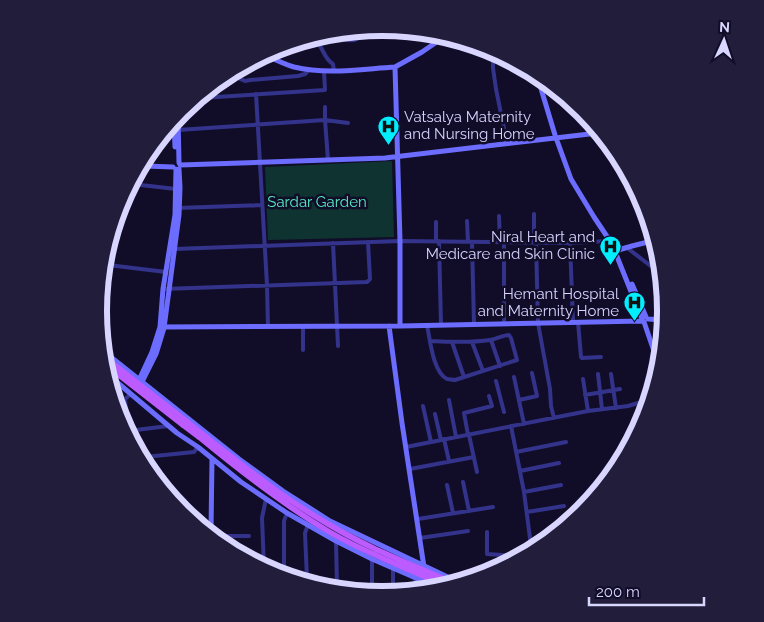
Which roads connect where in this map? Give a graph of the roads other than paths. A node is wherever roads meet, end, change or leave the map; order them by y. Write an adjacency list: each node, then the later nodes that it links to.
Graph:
1 (357, 38): 2 (street)
2 (343, 39)
3 (436, 42): 7 (street)
4 (318, 44): 10 (street)
5 (273, 59): 8 (street)
6 (492, 59): 23 (street)
7 (395, 68): 10 (street); 24 (street)
8 (309, 70): 9 (street); 11 (street)
9 (324, 71): 10 (street); 13 (street)
10 (334, 71)
11 (238, 78)
12 (542, 88): 22 (street)
13 (256, 94): 14 (street); 18 (street)
14 (209, 97)
15 (325, 107): 16 (street)
16 (325, 120): 17 (street); 18 (street); 25 (street)
17 (348, 123)
18 (258, 124): 19 (street); 26 (street)
19 (178, 130): 28 (street)
20 (175, 131): 28 (street)
21 (591, 133): 22 (street)
22 (556, 136): 23 (street); 37 (street); 50 (street)
23 (506, 143): 24 (street)
24 (398, 156): 25 (street); 38 (street)
25 (328, 160): 26 (street)
26 (260, 163): 28 (street); 31 (street)
27 (150, 165): 28 (street)
28 (177, 166): 30 (street); 32 (street)
29 (138, 185): 30 (street)
30 (176, 188): 32 (street)
31 (262, 205): 32 (street); 47 (street)
32 (178, 208): 49 (street)
33 (534, 214): 43 (street)
34 (499, 216): 42 (street)
35 (468, 221): 41 (street)
36 (436, 222): 39 (street)
37 (609, 240): 44 (street); 50 (street)
38 (400, 241): 39 (street); 40 (street); 66 (street)
39 (438, 241): 41 (street); 61 (street)
40 (368, 242): 46 (street); 54 (street)
41 (470, 242): 42 (street); 64 (street)
42 (502, 242): 43 (street); 62 (street)
43 (535, 242): 44 (street); 60 (street)
44 (570, 242): 59 (street)
45 (647, 242): 48 (street)
46 (333, 243): 47 (street); 54 (street)
47 (264, 245): 49 (street); 55 (street)
48 (626, 247): 50 (street); 52 (street)
49 (172, 249): 53 (street); 56 (street)
50 (617, 251): 57 (street)
51 (112, 265): 53 (street)
52 (653, 268)
53 (166, 272): 56 (street)
54 (335, 284): 55 (street); 70 (street)
55 (267, 285): 56 (street); 68 (street)
56 (166, 289): 67 (street)
57 (645, 320): 58 (street); 59 (street); 75 (street); 77 (street)
58 (656, 320)
59 (575, 322): 60 (street); 79 (street)
60 (538, 323): 62 (street); 114 (street)
61 (441, 324): 63 (street); 64 (street)
62 (504, 324): 64 (street)
63 (427, 325): 66 (street); 72 (street)
64 (474, 325)
65 (389, 326): 66 (street); 70 (street); 129 (street)
66 (400, 326)
67 (162, 327): 68 (street); 91 (street)
68 (268, 327): 69 (street)
69 (303, 327): 70 (street); 78 (street)
70 (336, 327): 76 (street)
71 (491, 340): 74 (street); 82 (street); 82 (street)
72 (431, 341): 73 (street); 88 (street)
73 (452, 342): 74 (street); 88 (street)
74 (472, 342): 84 (street)
75 (654, 343)
76 (338, 346)
77 (654, 349)
78 (303, 350)
79 (601, 357)
80 (112, 358): 91 (street)
81 (113, 364): 115 (main road)
82 (500, 366): 84 (street)
83 (114, 371): 115 (main road)
84 (483, 371): 88 (street)
85 (532, 373): 103 (street)
86 (598, 374): 96 (street)
87 (611, 374): 95 (street)
88 (464, 377)
89 (514, 377): 103 (street)
90 (583, 379): 98 (street)
91 (140, 381): 116 (street)
92 (496, 381): 105 (street)
93 (117, 382): 97 (street)
94 (620, 389): 95 (street)
95 (614, 390): 96 (street); 108 (street)
96 (600, 392): 98 (street); 109 (street)
97 (131, 394): 101 (street); 118 (street)
98 (585, 395): 111 (street)
99 (489, 396): 107 (street)
100 (122, 400): 101 (street)
101 (126, 400): 112 (street)
102 (450, 400): 123 (street)
103 (519, 400): 117 (street)
104 (641, 402): 108 (street)
105 (502, 403): 107 (street); 110 (street)
106 (423, 406): 126 (street)
107 (492, 406): 122 (street)
108 (616, 408): 109 (street)
109 (602, 410): 111 (street)
110 (504, 412)
111 (588, 412): 114 (street)
112 (127, 413)
113 (435, 414): 125 (street)
114 (554, 418): 117 (street)
115 (185, 423): 121 (main road, bridge)
116 (195, 424): 124 (street); 164 (street)
117 (524, 424): 119 (street)
118 (168, 426): 120 (street); 124 (street)
119 (511, 426): 122 (street); 130 (street)
120 (135, 430)
121 (200, 435): 169 (main road); 170 (main road)
122 (468, 435): 123 (street); 132 (street)
123 (456, 437): 125 (street)
124 (184, 438): 128 (street)
125 (442, 440): 126 (street); 134 (street)
126 (431, 442): 129 (street)
127 (566, 442): 130 (street)
128 (198, 447): 131 (street); 133 (street)
129 (406, 447): 136 (street)
130 (516, 452): 137 (street)
131 (149, 456)
132 (474, 457): 134 (street); 138 (street)
133 (212, 459): 143 (street); 151 (street)
134 (449, 462): 136 (street)
135 (559, 464): 137 (street)
136 (410, 469): 150 (street)
137 (520, 471): 142 (street)
138 (477, 472)
139 (463, 482): 146 (street)
140 (447, 485): 149 (street)
141 (561, 485): 142 (street)
142 (524, 492): 147 (street)
143 (266, 499): 148 (street); 161 (street)
144 (564, 506): 147 (street)
145 (494, 507): 146 (street)
146 (469, 511): 149 (street)
147 (527, 512): 159 (street)
148 (287, 513): 152 (street); 163 (street)
149 (453, 513): 150 (street)
150 (418, 519): 157 (street)
151 (210, 525)
152 (308, 525): 158 (street); 166 (street)
153 (468, 531): 157 (street)
154 (487, 532): 160 (street)
155 (225, 536): 156 (street)
156 (248, 536)
157 (420, 538): 164 (street)
158 (336, 542): 162 (street); 171 (street)
159 (531, 542)
160 (507, 555)
161 (264, 559)
162 (372, 559): 165 (street); 174 (street)
163 (284, 567)
164 (424, 567): 168 (street)
165 (393, 568): 167 (street); 175 (street)
166 (307, 575)
167 (414, 577): 172 (street); 173 (street)
168 (448, 577)
169 (442, 578)
170 (433, 580)
171 (337, 581)
172 (426, 582)
173 (415, 583)
174 (372, 585)
175 (393, 585)

